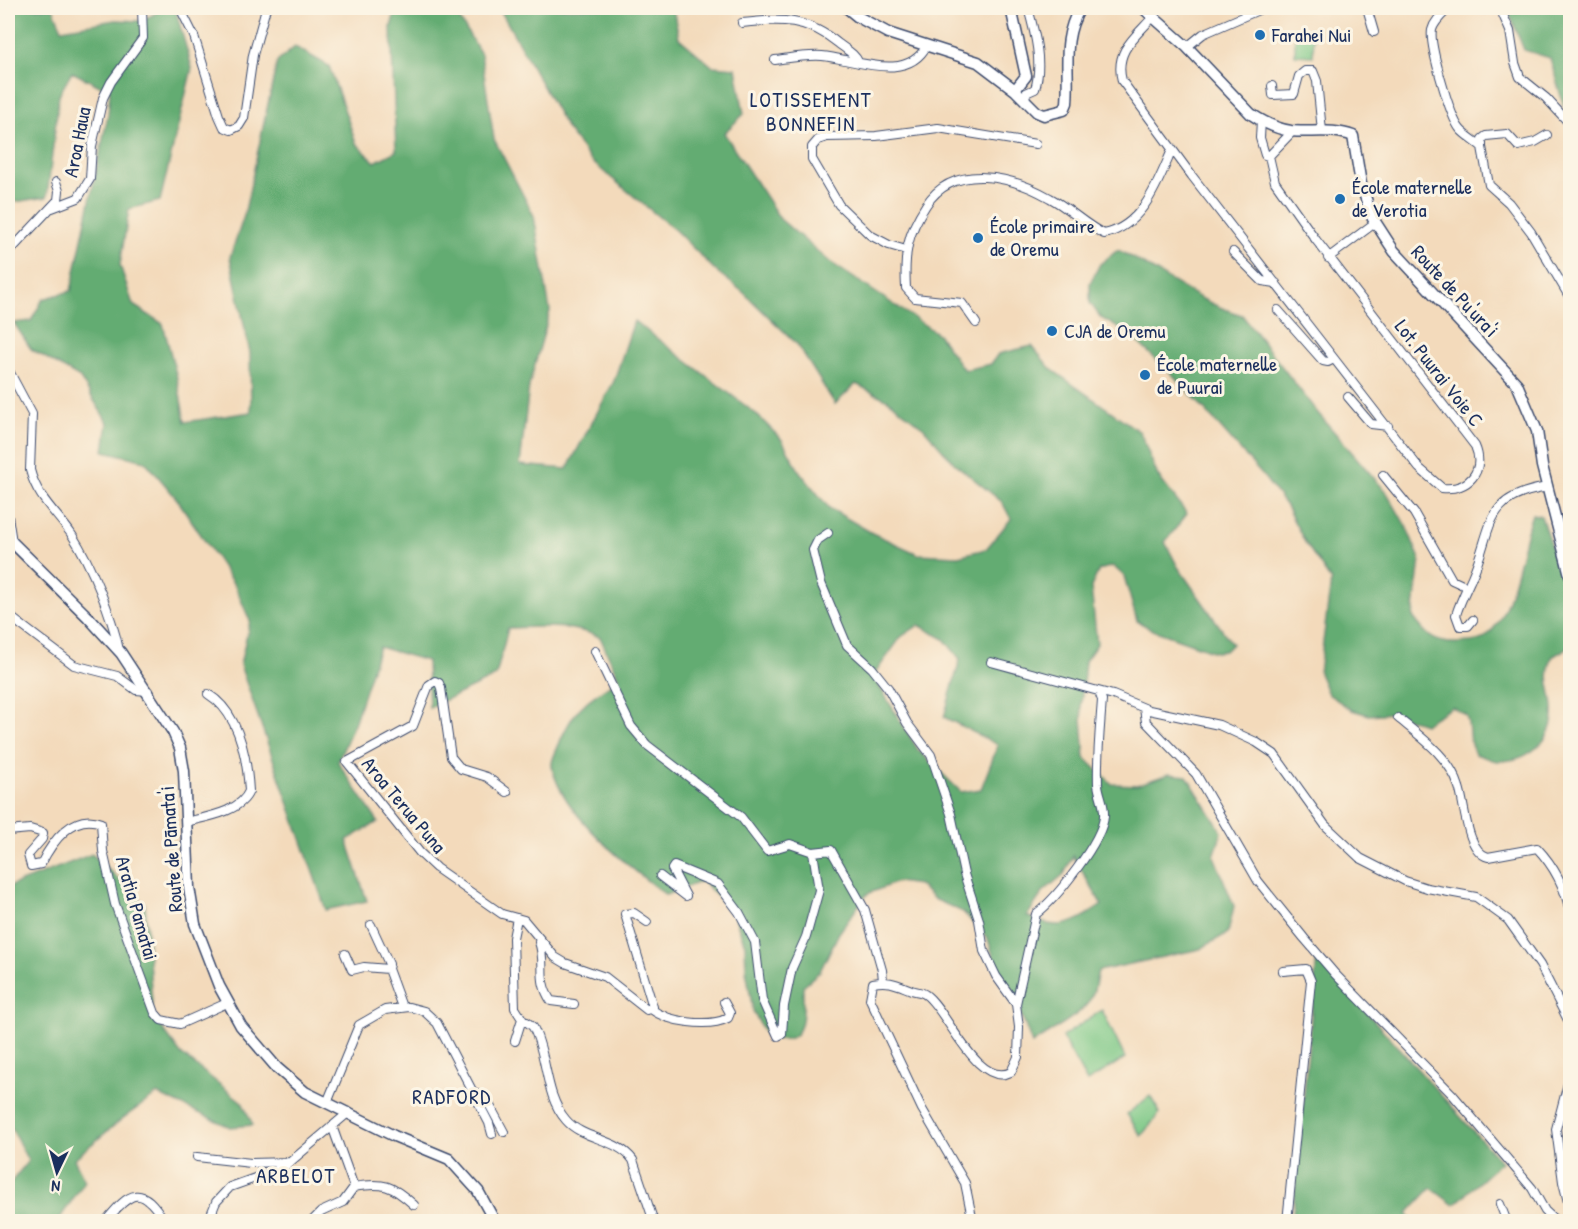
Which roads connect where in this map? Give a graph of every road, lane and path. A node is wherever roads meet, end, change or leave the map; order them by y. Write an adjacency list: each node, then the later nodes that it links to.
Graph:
1 (142, 8): 33 (street, Aroa Haua)
2 (180, 8): 3 (street)
3 (266, 8)
4 (1011, 8): 21 (main road)
5 (1028, 8): 22 (street)
6 (1080, 8): 22 (main road)
7 (1143, 8): 13 (main road, Route de Pu'ura'i)
8 (1263, 8): 17 (street)
9 (1367, 8): 15 (street)
10 (1449, 8): 29 (street)
11 (1500, 8): 24 (street)
12 (853, 9): 16 (main road)
13 (1154, 16): 17 (main road, Route de Pu'ura'i); 30 (street, Lot. Puurai Voie C)
14 (742, 23): 19 (street)
15 (1374, 32)
16 (927, 45): 19 (street); 21 (main road)
17 (1187, 47): 23 (main road, Route de Pu'ura'i)
18 (775, 60): 19 (street)
19 (858, 63)
20 (1272, 86): 26 (street)
21 (1015, 90): 22 (main road)
22 (1025, 100)
23 (1261, 120): 25 (main road, Route de Pu'ura'i); 31 (street, Lot. Puurai Voie C)
24 (1570, 124)
25 (1293, 131): 26 (main road, Route de Pu'ura'i); 31 (street)
26 (1322, 131): 34 (main road, Route de Pu'ura'i)
27 (1547, 135): 29 (street)
28 (1036, 144): 35 (street)
29 (1482, 147): 40 (street)
30 (1172, 150): 35 (street); 39 (street, Lot. Puurai Voie C)
31 (1269, 156): 38 (street, Lot. Puurai Voie C)
32 (56, 182): 33 (street)
33 (52, 208): 37 (street)
34 (1376, 222): 38 (street); 48 (main road, Route de Pu'ura'i)
35 (906, 250): 42 (street)
36 (1233, 252): 39 (street, Lot. Puurai Voie C)
37 (8, 253)
38 (1328, 258): 46 (street, Lot. Puurai Voie C)
39 (1276, 283): 43 (street, Lot. Puurai Voie C)
40 (1570, 298)
41 (1278, 310): 43 (street, Lot. Puurai Voie C)
42 (976, 323)
43 (1334, 359): 46 (street, Lot. Puurai Voie C)
44 (8, 369): 57 (street)
45 (1348, 397): 46 (street, Lot. Puurai Voie C)
46 (1388, 426)
47 (1383, 475): 54 (street)
48 (1548, 487): 53 (main road, Route de Pu'ura'i); 54 (street)
49 (8, 516): 52 (street)
50 (8, 527): 52 (street)
51 (828, 533): 84 (street)
52 (11, 539): 57 (main road, Route de Pāmata'i)
53 (1570, 575)
54 (1467, 587): 56 (street)
55 (8, 615): 60 (street)
56 (1473, 620)
57 (120, 651): 60 (main road, Route de Pāmata'i)
58 (595, 651): 70 (street)
59 (992, 662): 61 (street)
60 (148, 691): 68 (main road, Route de Pāmata'i)
61 (1099, 692): 63 (street); 84 (street)
62 (208, 694): 68 (street)
63 (1144, 708): 88 (street); 112 (street)
64 (1398, 718): 67 (street)
65 (507, 792): 73 (street, Aroa Terua Puna)
66 (1467, 792): 67 (street)
67 (1464, 818): 72 (street)
68 (186, 822): 82 (main road, Route de Pāmata'i)
69 (8, 831): 82 (street, Aratia Pamatai)
70 (813, 852): 71 (street); 80 (street)
71 (660, 876)
72 (1570, 912)
73 (517, 918): 76 (street, Aroa Terua Puna); 87 (street)
74 (647, 922): 86 (street)
75 (371, 925): 78 (street)
76 (539, 940): 83 (street); 86 (street, Aroa Terua Puna)
77 (345, 954): 78 (street)
78 (388, 969): 85 (street)
79 (1283, 971): 110 (street)
80 (883, 981): 84 (street); 109 (street)
81 (724, 1002): 86 (street, Aroa Terua Puna)
82 (227, 1003): 92 (main road, Route de Pāmata'i)
83 (574, 1004)
84 (1016, 1004)
85 (402, 1006): 91 (street); 92 (street)
86 (651, 1009)
87 (524, 1022): 89 (street); 108 (street)
88 (1570, 1024)
89 (515, 1041)
90 (1570, 1076): 102 (street)
91 (473, 1092): 95 (street); 96 (street)
92 (327, 1103): 93 (main road, Route de Pāmata'i)
93 (349, 1112): 94 (street); 107 (main road, Route de Pāmata'i)
94 (332, 1126): 98 (street); 99 (street)
95 (504, 1132)
96 (492, 1134)
97 (197, 1157): 98 (street)
98 (290, 1162): 105 (street)
99 (354, 1187): 101 (street); 106 (street)
100 (1500, 1204): 111 (street)
101 (414, 1205)
102 (1570, 1210)
103 (105, 1221): 104 (street)
104 (165, 1221)
105 (208, 1221)
106 (311, 1221)
107 (495, 1221)
108 (654, 1221)
109 (973, 1221)
110 (1287, 1221)
111 (1507, 1221)
112 (1557, 1221)

